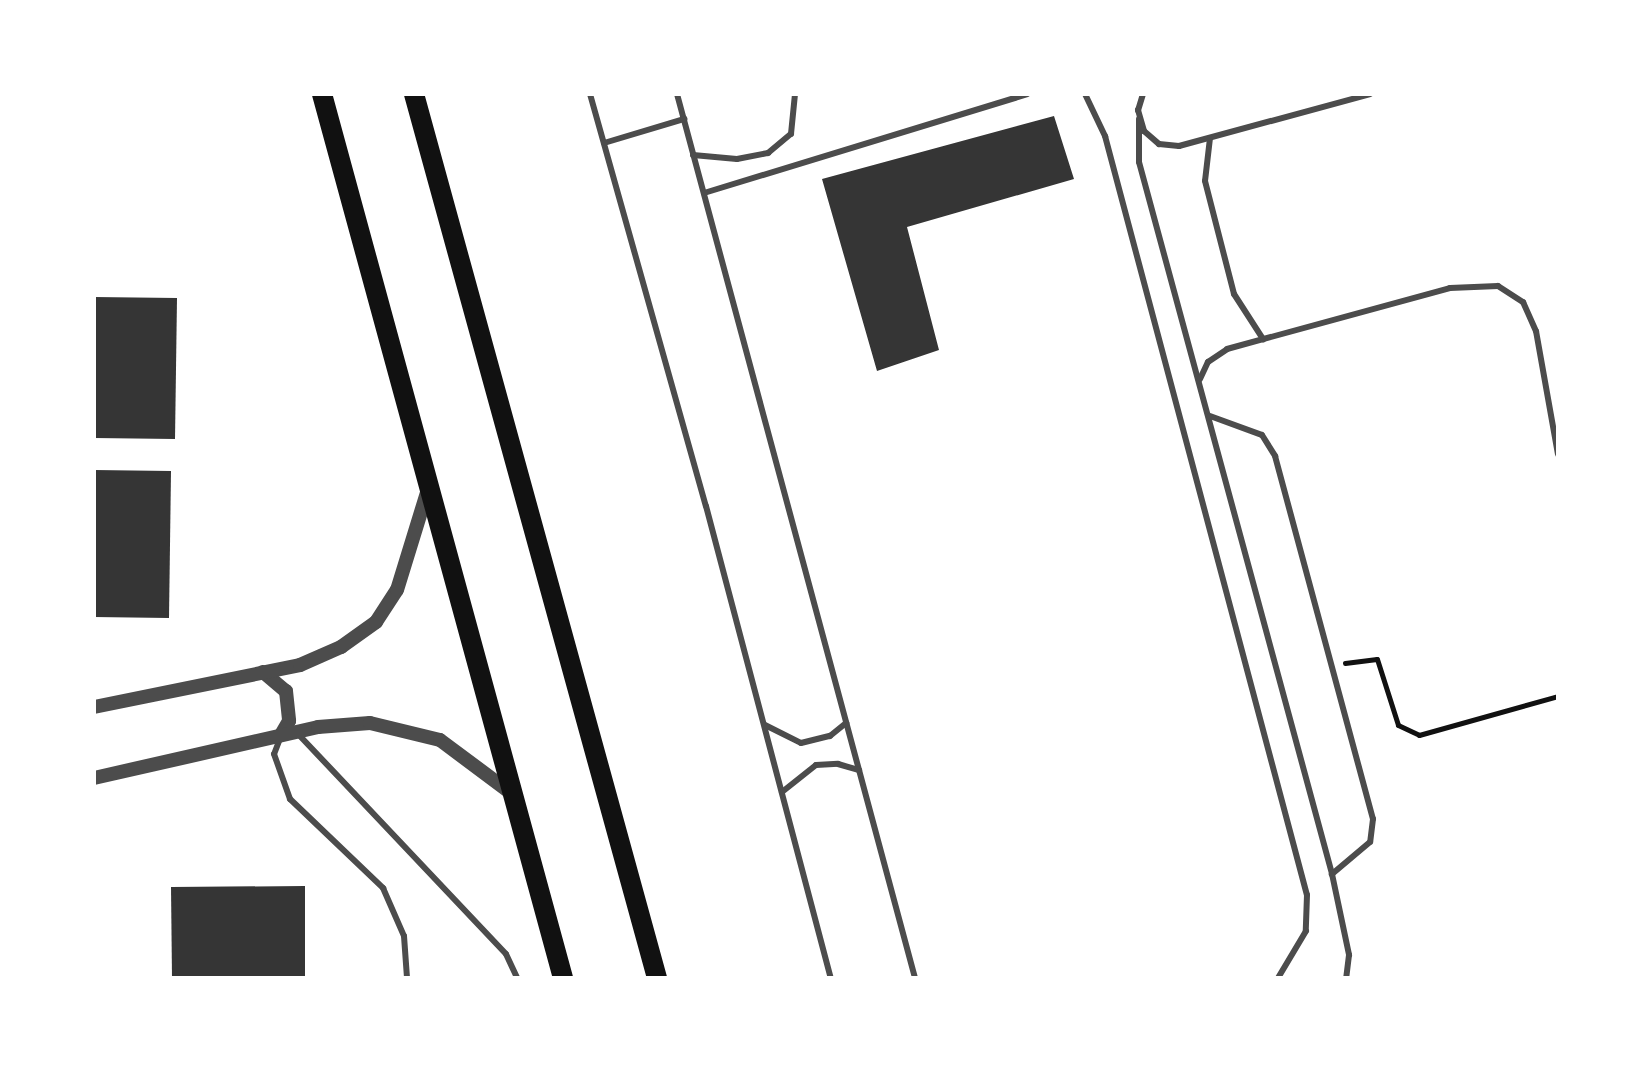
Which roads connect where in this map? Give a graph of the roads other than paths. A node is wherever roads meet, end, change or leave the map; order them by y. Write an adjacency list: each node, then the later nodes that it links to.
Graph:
1 (322, 94): 21 (main road)
2 (414, 94): 35 (main road)
3 (590, 94): 13 (lane)
4 (677, 94): 10 (lane)
5 (795, 94): 14 (lane)
6 (1027, 94): 15 (lane)
7 (1085, 94): 38 (lane)
8 (1143, 94): 11 (lane)
9 (1370, 94): 12 (lane)
10 (684, 119): 13 (lane); 14 (lane)
11 (1139, 119): 12 (lane); 17 (lane)
12 (1210, 138): 16 (lane)
13 (604, 143): 25 (lane)
14 (693, 155): 15 (lane)
15 (704, 193): 24 (lane)
16 (1263, 339): 17 (lane); 19 (lane)
17 (1200, 379): 18 (lane)
18 (1210, 416): 31 (lane); 31 (lane)
19 (1556, 428): 20 (lane)
20 (1558, 454)
21 (428, 489): 22 (street); 30 (main road)
22 (263, 672): 23 (street); 26 (street)
23 (94, 707)
24 (846, 723): 25 (lane); 27 (lane)
25 (765, 725): 29 (lane)
26 (288, 734): 28 (street); 30 (street); 32 (lane); 33 (lane)
27 (859, 770): 29 (lane); 37 (lane)
28 (94, 778)
29 (782, 792): 36 (lane)
30 (515, 796): 34 (main road)
31 (1332, 874): 39 (lane)
32 (407, 978)
33 (517, 978)
34 (563, 978)
35 (657, 978)
36 (831, 978)
37 (915, 978)
38 (1278, 978)
39 (1346, 978)

